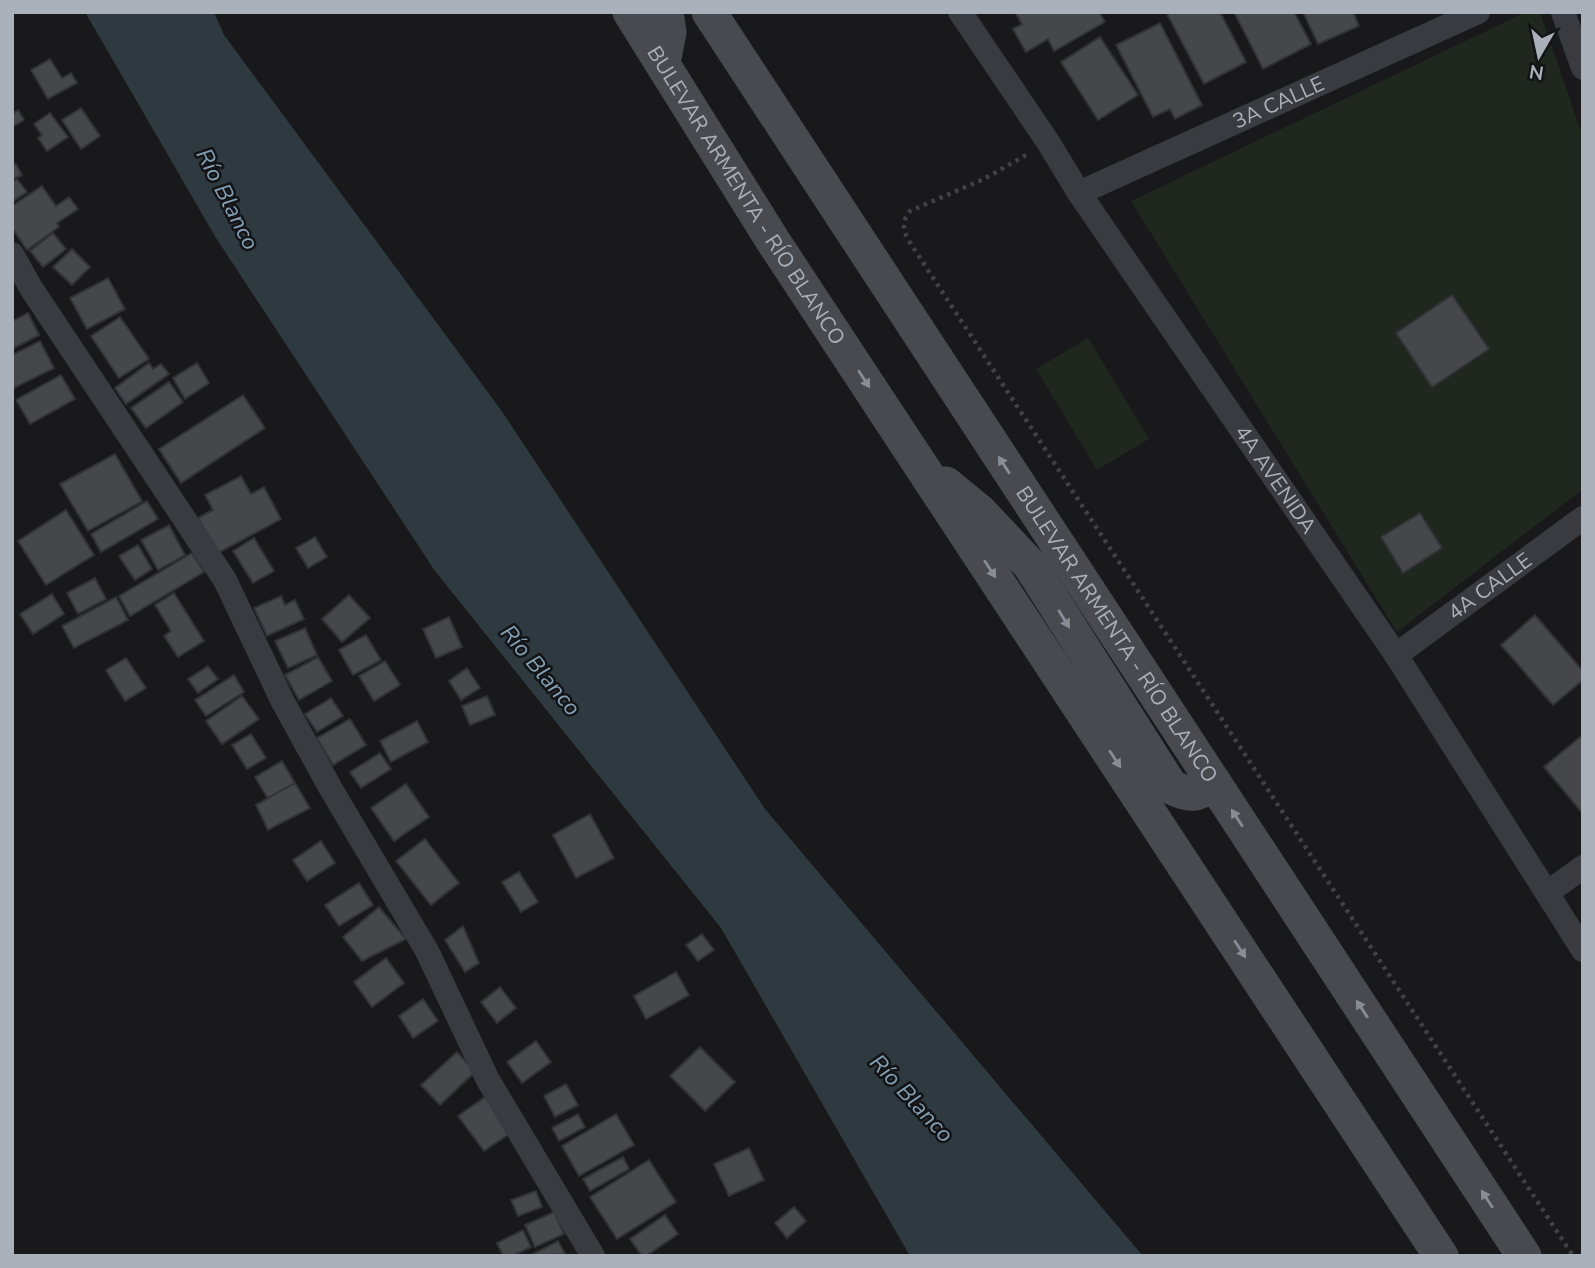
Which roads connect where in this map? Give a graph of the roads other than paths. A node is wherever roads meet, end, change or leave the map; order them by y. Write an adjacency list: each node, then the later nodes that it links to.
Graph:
1 (630, 12): 7 (main road, BULEVAR ARMENTA - RÍO BLANCO)
2 (666, 12): 7 (main road)
3 (709, 12): 14 (main road, BULEVAR ARMENTA - RÍO BLANCO, one-way to 3)
4 (960, 12): 9 (street, 4A AVENIDA)
5 (1478, 12): 9 (street, 3A CALLE)
6 (1563, 12): 8 (street)
7 (663, 63): 11 (main road, BULEVAR ARMENTA - RÍO BLANCO, one-way to 11)
8 (1583, 68)
9 (1079, 193): 13 (street, 4A AVENIDA)
10 (12, 254): 18 (street)
11 (919, 462): 14 (main road, one-way to 14); 19 (main road, BULEVAR ARMENTA - RÍO BLANCO, one-way to 19)
12 (1583, 518): 13 (street, 4A CALLE)
13 (1396, 655): 16 (street, 4A AVENIDA)
14 (1214, 783): 20 (main road, BULEVAR ARMENTA - RÍO BLANCO, one-way to 14)
15 (1583, 867): 16 (street)
16 (1547, 893): 17 (street, 4A AVENIDA)
17 (1583, 950)
18 (593, 1256)
19 (1441, 1256)
20 (1524, 1256)

